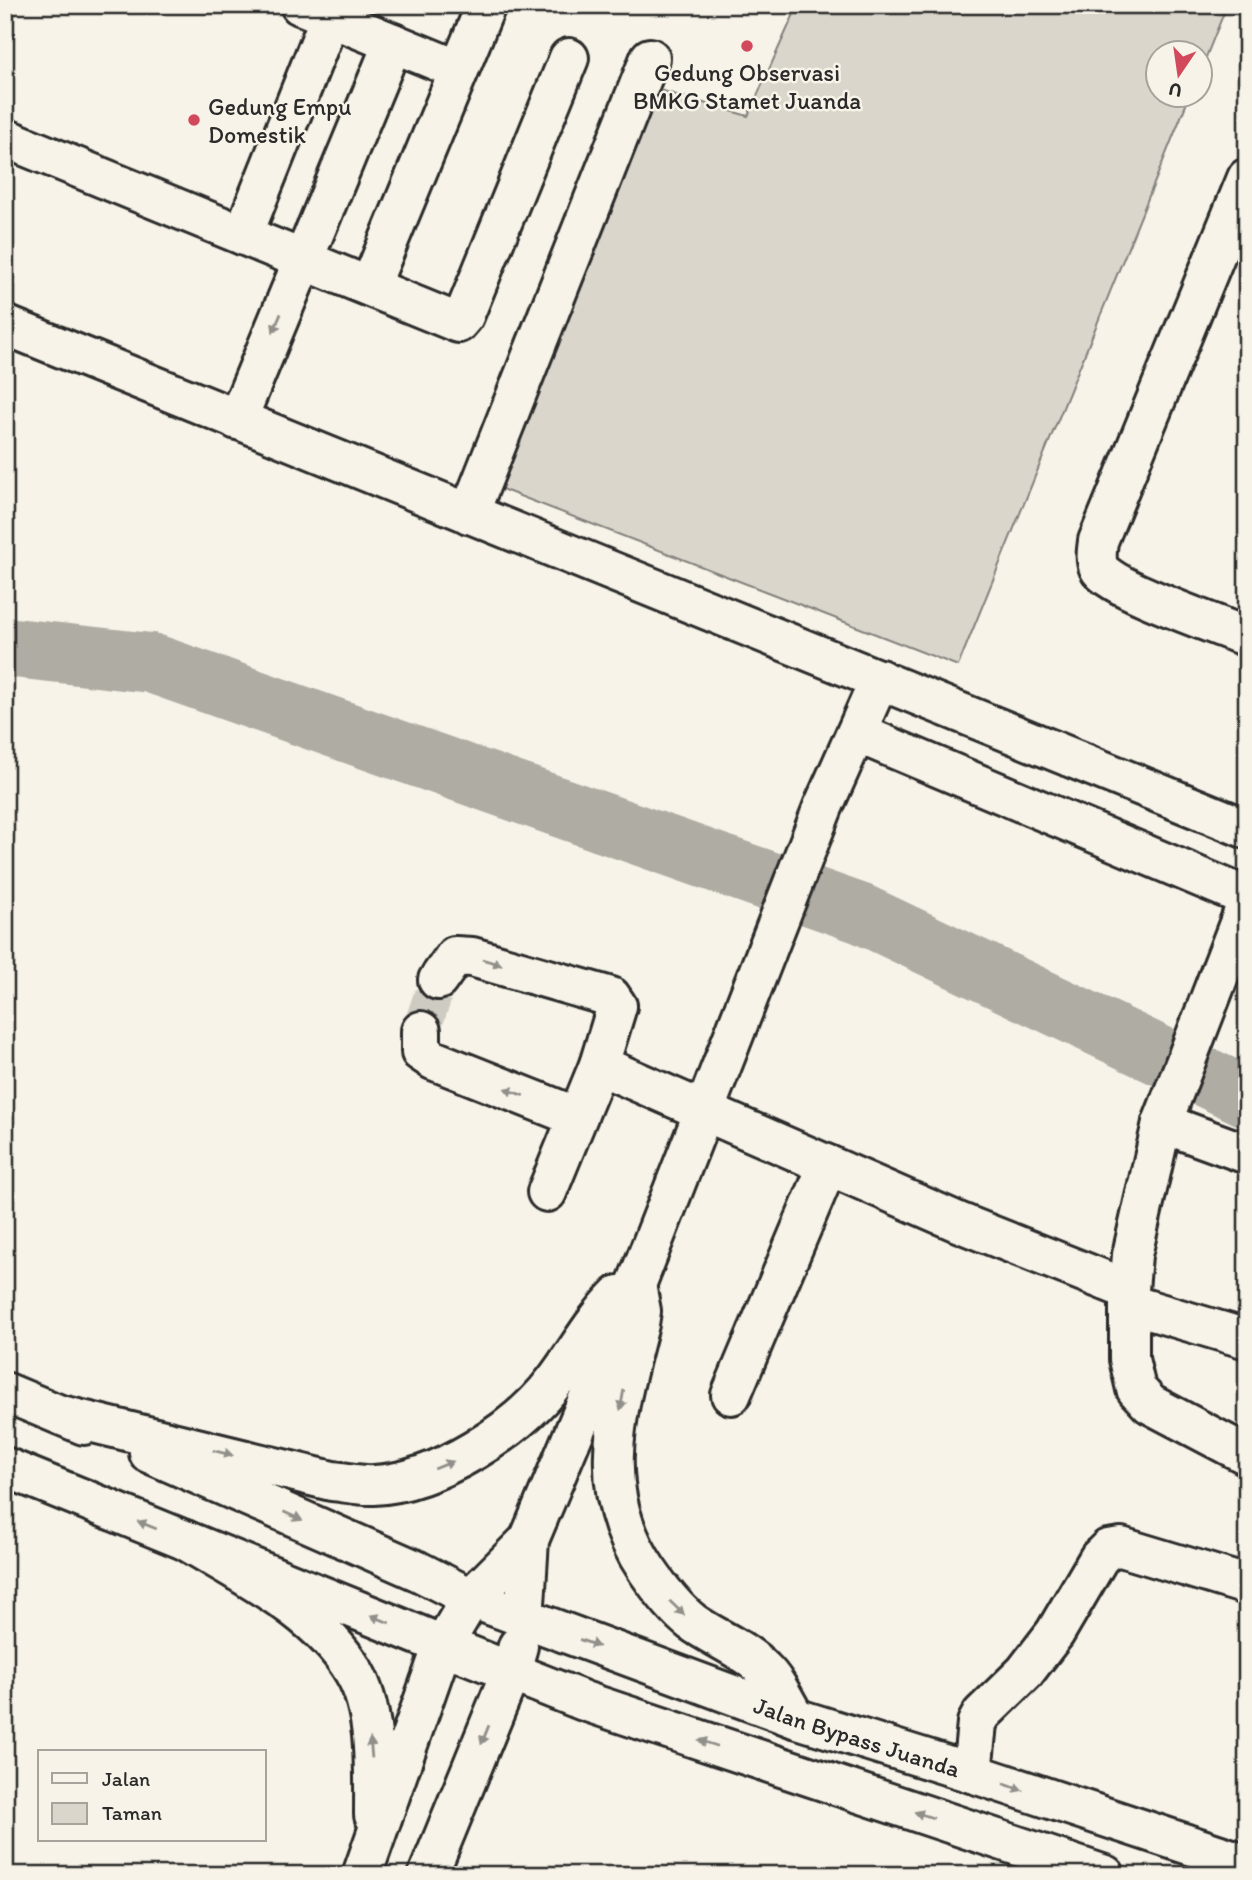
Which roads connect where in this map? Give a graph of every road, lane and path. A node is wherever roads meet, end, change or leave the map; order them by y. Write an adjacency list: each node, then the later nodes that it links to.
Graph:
1 (486, 5): 6 (main road)
2 (322, 9): 3 (main road); 9 (main road)
3 (393, 43): 6 (main road); 10 (main road)
4 (569, 58): 11 (main road)
5 (650, 58): 14 (main road)
6 (459, 70): 11 (main road)
7 (5, 138): 9 (main road)
8 (1244, 191): 15 (main road)
9 (243, 235): 10 (main road)
10 (303, 260): 11 (main road); 13 (main road, one-way to 13)
11 (370, 286)
12 (5, 325): 13 (main road)
13 (237, 420): 14 (main road)
14 (469, 514): 16 (main road)
15 (1247, 637)
16 (880, 679): 17 (main road); 18 (main road)
17 (857, 733): 19 (main road); 24 (main road)
18 (1247, 829)
19 (1247, 897)
20 (1247, 903): 25 (main road)
21 (438, 980): 23 (main road, one-way to 23)
22 (421, 1031): 26 (main road, one-way to 22)
23 (599, 1065): 24 (main road); 26 (main road)
24 (704, 1110): 28 (main road); 30 (main road)
25 (1165, 1115): 27 (main road); 31 (main road)
26 (577, 1117): 29 (main road)
27 (1247, 1154)
28 (828, 1165): 31 (main road); 34 (main road)
29 (547, 1192)
30 (636, 1285): 35 (main road, one-way to 30); 39 (main road); 45 (main road, one-way to 45)
31 (1129, 1297): 32 (main road); 36 (main road)
32 (1247, 1339)
33 (5, 1392): 35 (main road)
34 (731, 1395)
35 (61, 1415): 41 (main road, Jalan Bypass Juanda, one-way to 41)
36 (1247, 1455)
37 (5, 1467): 38 (main road, one-way to 37)
38 (185, 1540): 43 (main road, one-way to 38); 47 (main road, one-way to 38)
39 (529, 1540): 41 (main road); 42 (main road)
40 (1247, 1585): 46 (main road)
41 (471, 1598): 42 (main road, Jalan Bypass Juanda); 43 (main road)
42 (524, 1620): 44 (main road); 45 (main road, Jalan Bypass Juanda, one-way to 45)
43 (443, 1645): 44 (main road); 47 (main road)
44 (511, 1672): 49 (main road, one-way to 49); 50 (main road, one-way to 44)
45 (794, 1718): 46 (main road, Jalan Bypass Juanda)
46 (972, 1773): 48 (main road, Jalan Bypass Juanda, one-way to 48)
47 (368, 1858)
48 (1247, 1864)
49 (428, 1875)
50 (1105, 1875)

